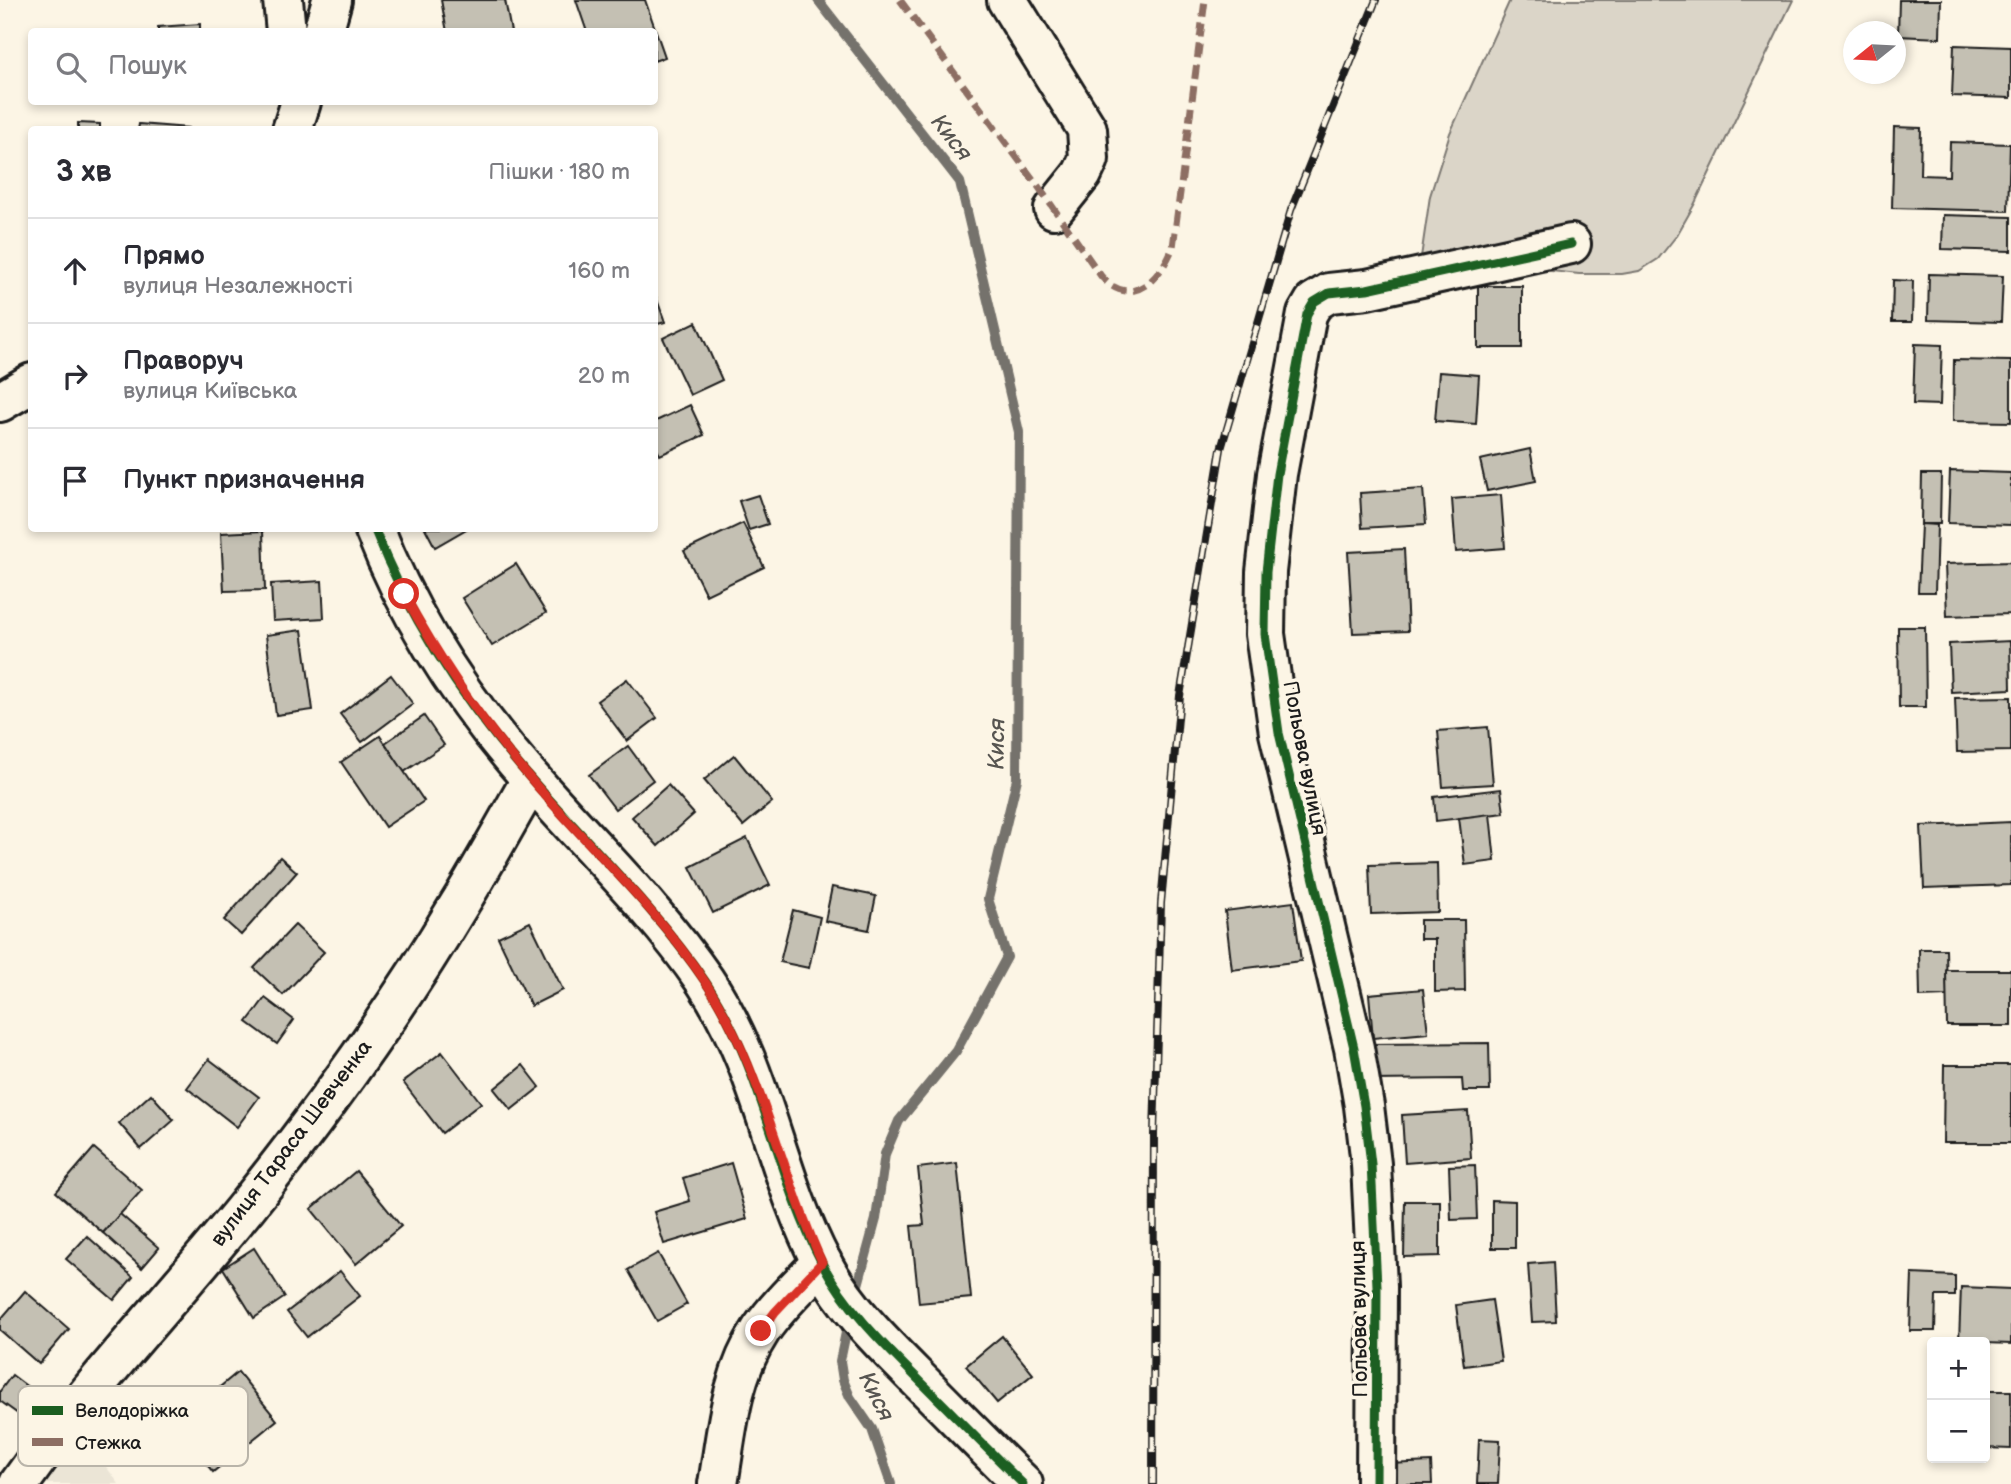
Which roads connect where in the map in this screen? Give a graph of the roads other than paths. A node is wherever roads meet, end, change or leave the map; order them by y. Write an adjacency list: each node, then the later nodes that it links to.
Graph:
1 (283, 0): 4 (street)
2 (332, 0): 5 (street)
3 (1007, 0): 10 (street)
4 (286, 28)
5 (324, 28)
6 (289, 105): 8 (street)
7 (300, 105): 9 (street)
8 (291, 126)
9 (292, 126)
10 (1054, 209)
11 (1572, 244): 22 (street, Польова вулиця)
12 (28, 385): 13 (street)
13 (0, 402)
14 (376, 532): 15 (street)
15 (531, 780): 16 (street); 17 (street, вулиця Тараса Шевченка)
16 (830, 1275): 20 (street); 21 (street)
17 (95, 1386)
18 (33, 1466): 19 (street, вулиця Тараса Шевченка)
19 (19, 1484)
20 (718, 1484)
21 (1023, 1484)
22 (1376, 1484)

